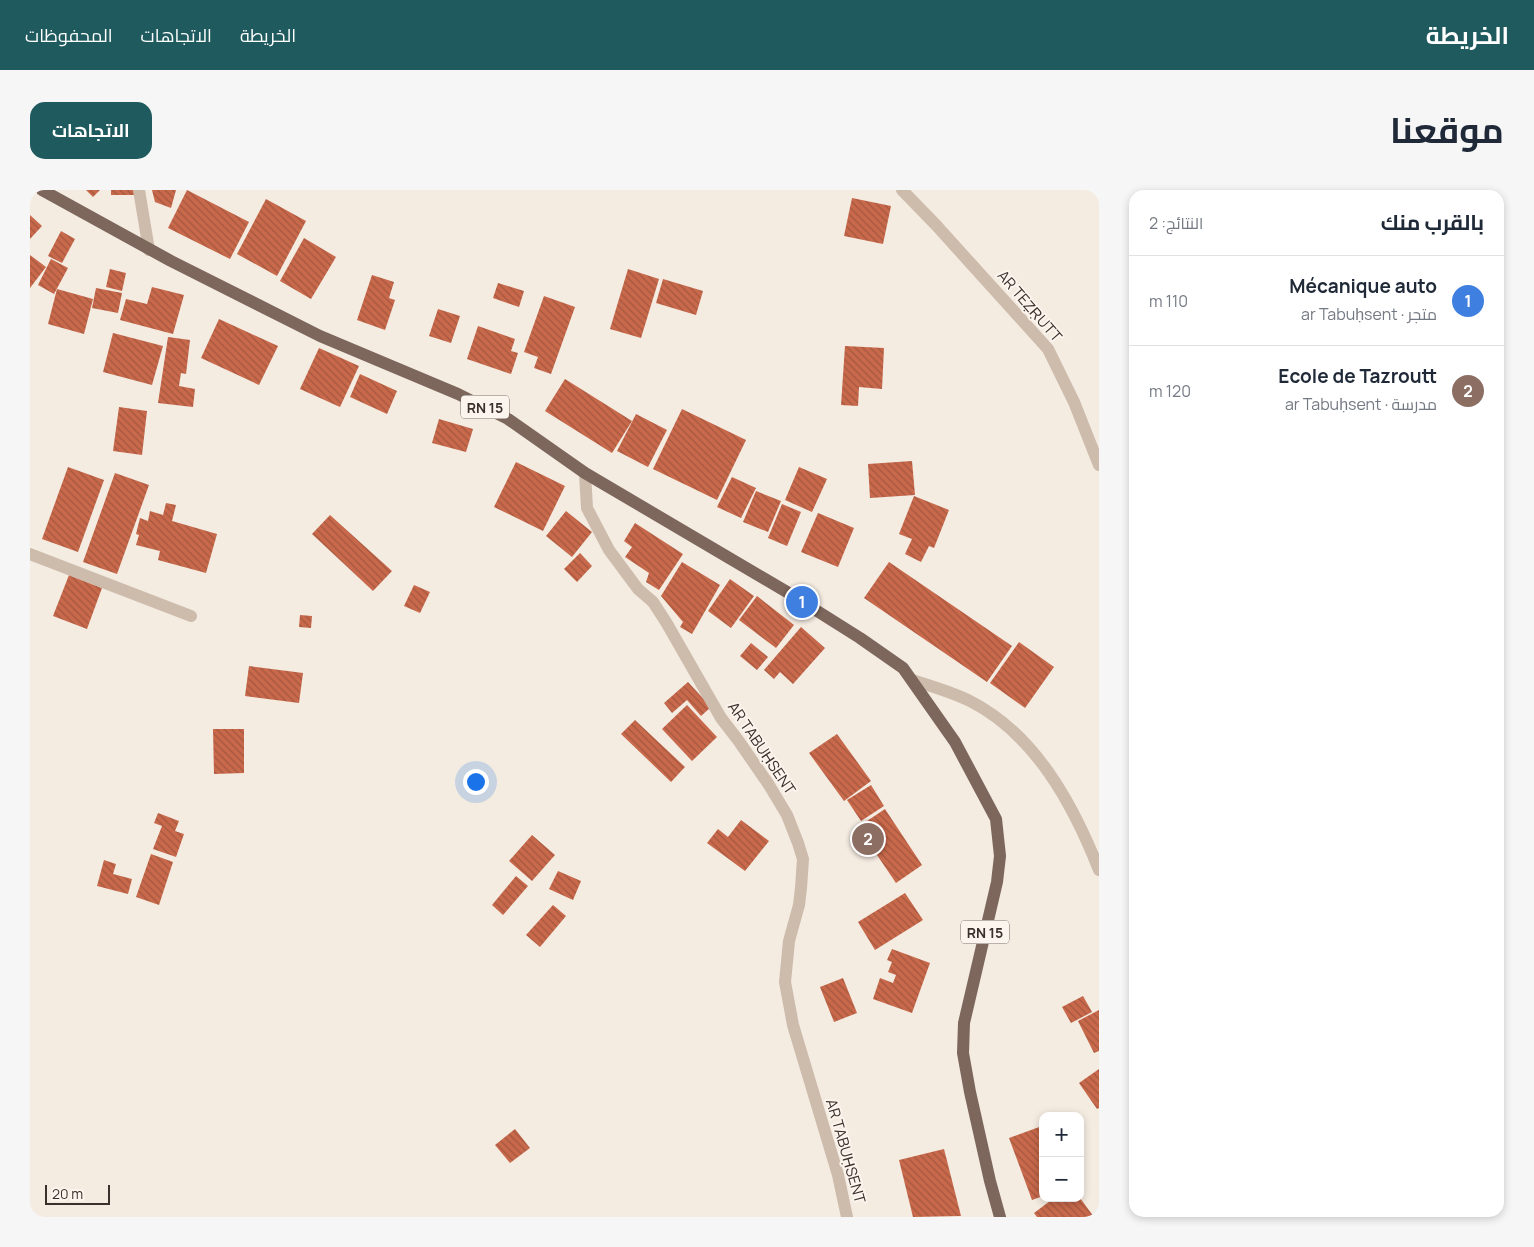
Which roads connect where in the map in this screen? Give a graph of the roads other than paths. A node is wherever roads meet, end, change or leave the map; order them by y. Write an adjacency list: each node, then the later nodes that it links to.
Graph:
1 (42, 190): 4 (main road, RN 15)
2 (139, 190): 4 (street)
3 (902, 190): 5 (street, AR TEẒṚUTT)
4 (149, 250): 6 (main road, RN 15)
5 (1099, 465)
6 (585, 473): 9 (main road, RN 15); 11 (street, AR TABUḤSENT)
7 (30, 554): 8 (street)
8 (191, 616)
9 (912, 680): 10 (street); 12 (main road, RN 15)
10 (1099, 870)
11 (847, 1217)
12 (1000, 1217)

